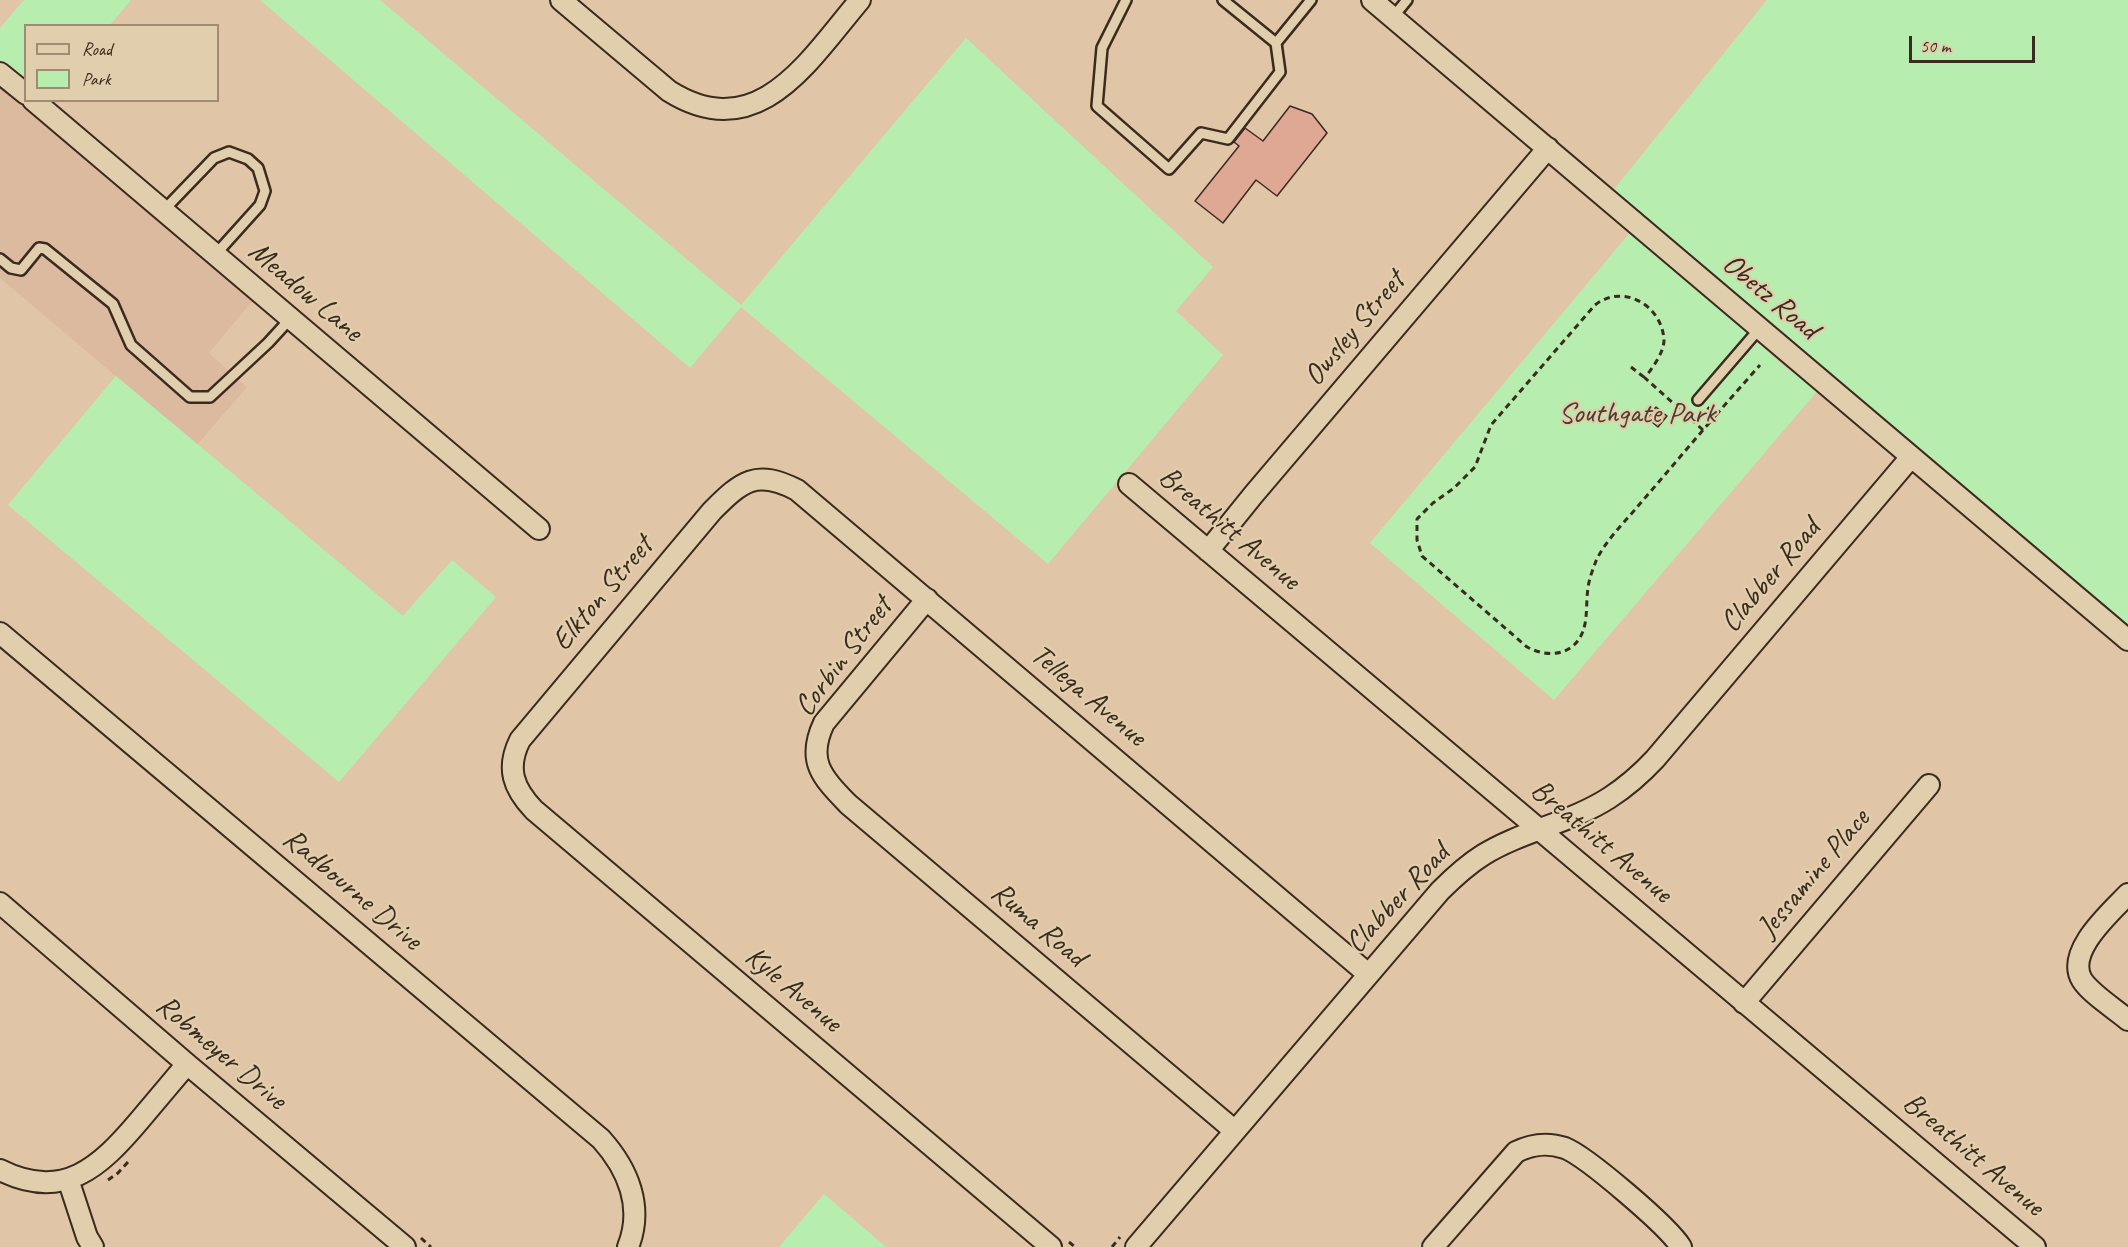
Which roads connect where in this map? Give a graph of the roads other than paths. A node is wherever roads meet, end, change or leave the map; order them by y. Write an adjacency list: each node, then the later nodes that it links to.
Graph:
1 (561, 0): 2 (street)
2 (860, 0)
3 (1126, 0): 9 (lane)
4 (1223, 0): 9 (lane)
5 (1311, 0): 9 (lane)
6 (1372, 0): 8 (street, Obetz Road)
7 (1407, 0): 8 (lane)
8 (1393, 17): 13 (street, Obetz Road)
9 (1276, 43)
10 (0, 73): 11 (street)
11 (24, 92)
12 (35, 102): 14 (street, Meadow Lane)
13 (1548, 148): 18 (street, Obetz Road); 24 (street, Owsley Street)
14 (163, 211): 15 (street, Meadow Lane); 15 (lane)
15 (215, 255): 17 (street, Meadow Lane)
16 (0, 259): 17 (lane)
17 (290, 319): 23 (street, Meadow Lane)
18 (1760, 328): 19 (lane); 20 (street, Obetz Road)
19 (1698, 400)
20 (1911, 457): 27 (street, Obetz Road); 31 (street, Clabber Road)
21 (761, 479): 25 (street, Tellega Avenue); 29 (street, Elkton Street)
22 (1128, 484): 24 (street, Breathitt Avenue)
23 (539, 529)
24 (1208, 550): 31 (street, Breathitt Avenue)
25 (927, 599): 28 (street, Corbin Street); 34 (street, Tellega Avenue)
26 (0, 633): 44 (street, Radbourne Drive)
27 (2128, 640)
28 (815, 755): 38 (street, Ruma Road)
29 (512, 767): 41 (street, Kyle Avenue)
30 (1929, 785): 35 (street, Jessamine Place)
31 (1539, 829): 34 (street, Clabber Road); 35 (street, Breathitt Avenue)
32 (2128, 894): 36 (street)
33 (0, 903): 37 (street, Robmeyer Drive)
34 (1368, 974): 38 (street, Clabber Road)
35 (1744, 1003): 48 (street, Breathitt Avenue)
36 (2128, 1020)
37 (187, 1064): 40 (street); 43 (street, Robmeyer Drive)
38 (1235, 1131): 45 (street, Clabber Road)
39 (0, 1170): 40 (street)
40 (68, 1179): 42 (street)
41 (1059, 1243)
42 (93, 1247)
43 (405, 1247)
44 (628, 1247)
45 (1136, 1247)
46 (1433, 1247): 47 (street)
47 (1682, 1247)
48 (2035, 1247)

